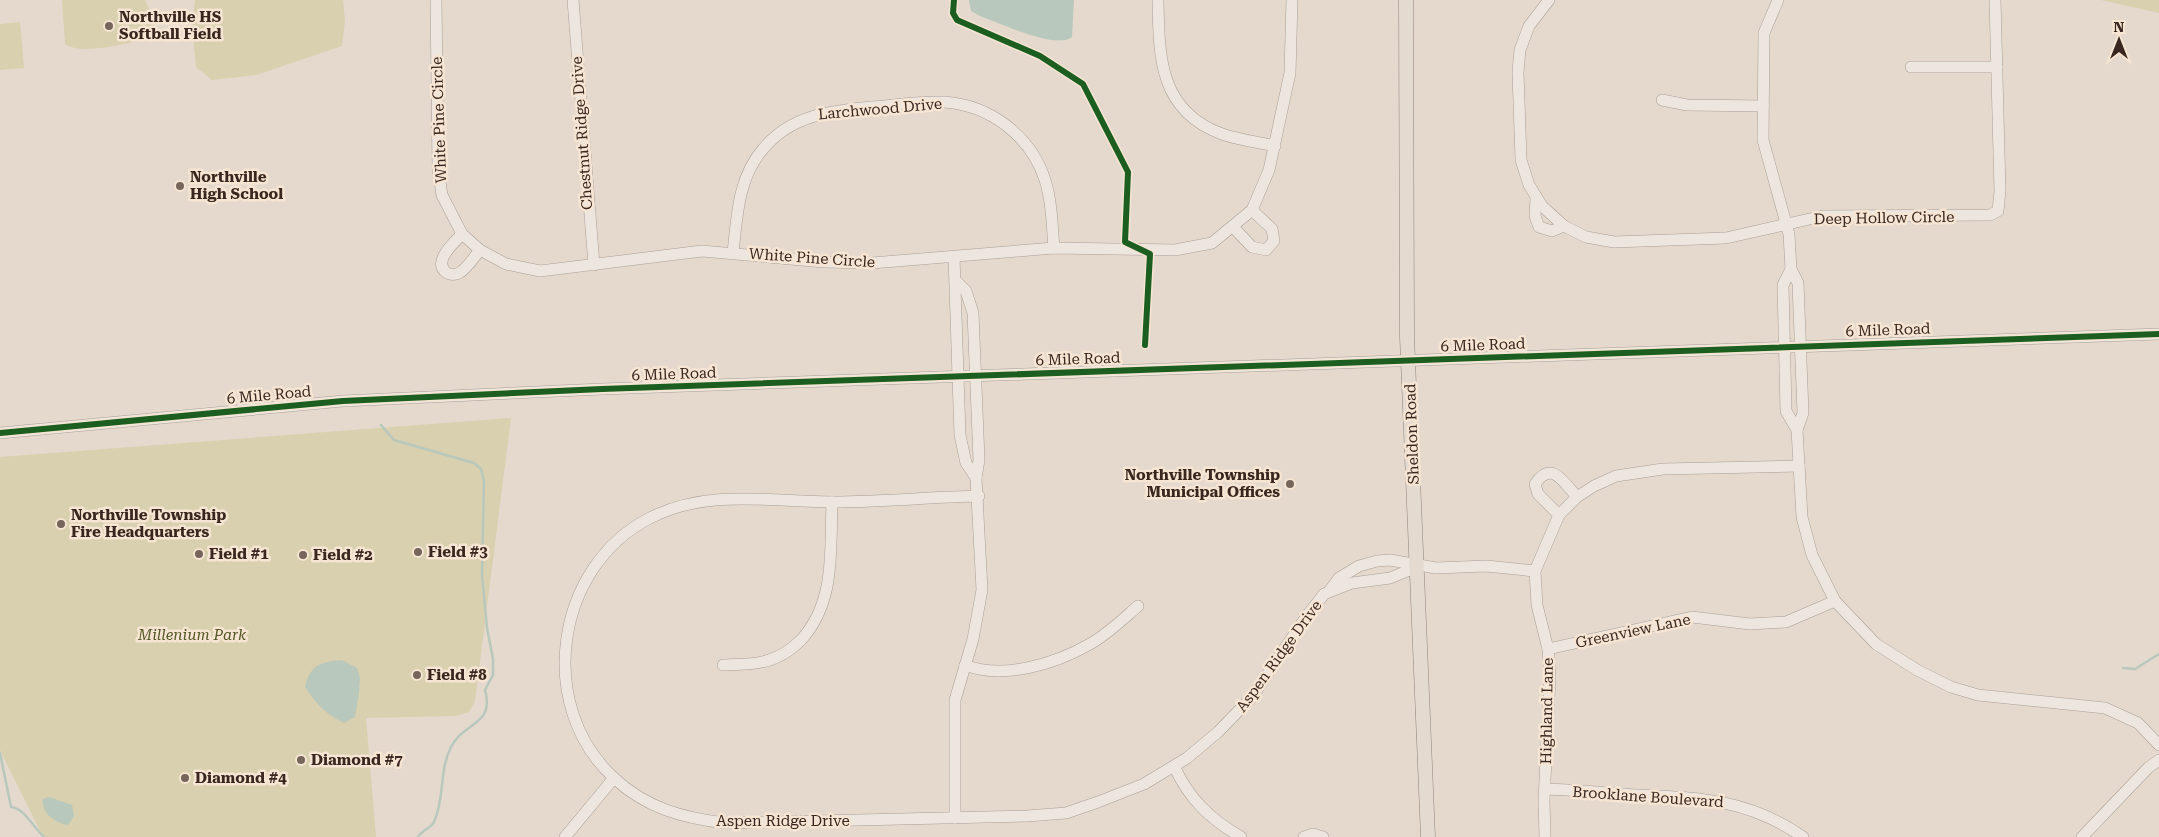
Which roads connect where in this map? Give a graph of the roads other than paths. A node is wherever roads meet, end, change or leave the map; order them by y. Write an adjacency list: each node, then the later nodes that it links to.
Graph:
1 (436, 0): 19 (street, White Pine Circle)
2 (573, 0): 24 (street, Chestnut Ridge Drive)
3 (1158, 0): 13 (street)
4 (1292, 0): 13 (street, White Pine Circle)
5 (1406, 0): 30 (main road, Sheldon Road)
6 (1548, 0): 14 (street, Deep Hollow Circle)
7 (1778, 0): 12 (street)
8 (1995, 0): 10 (street, Deep Hollow Circle)
9 (1911, 67): 10 (street)
10 (1997, 67): 16 (street, Deep Hollow Circle)
11 (1662, 100): 12 (street)
12 (1763, 106): 16 (street)
13 (1275, 146): 15 (street, White Pine Circle)
14 (1536, 199): 17 (street, Deep Hollow Circle); 17 (street, Deep Hollow Circle)
15 (1252, 210): 18 (street, White Pine Circle); 18 (street)
16 (1786, 223): 17 (street, Deep Hollow Circle); 25 (street)
17 (1564, 226)
18 (1233, 227): 20 (street, White Pine Circle)
19 (462, 234): 21 (street, White Pine Circle); 21 (street)
20 (1054, 248): 22 (street, Larchwood Drive); 23 (street, White Pine Circle)
21 (480, 250): 24 (street, White Pine Circle)
22 (733, 253): 23 (street, White Pine Circle); 24 (street, White Pine Circle)
23 (954, 258): 26 (street)
24 (594, 265)
25 (1791, 269): 28 (street); 29 (street)
26 (956, 282): 31 (street); 32 (street)
27 (2159, 334): 28 (street, 6 Mile Road)
28 (1800, 346): 29 (street, 6 Mile Road); 33 (street)
29 (1784, 347): 30 (street, 6 Mile Road); 33 (street)
30 (1410, 360): 31 (street, 6 Mile Road); 41 (main road, Sheldon Road)
31 (975, 375): 32 (street, 6 Mile Road); 36 (street)
32 (958, 376): 34 (street, 6 Mile Road); 36 (street)
33 (1797, 430): 35 (street)
34 (0, 433)
35 (1799, 466): 38 (street, Highland Lane); 44 (street)
36 (976, 478): 37 (street)
37 (979, 496): 39 (street, Aspen Ridge Drive); 48 (street)
38 (1577, 497): 40 (street, Highland Lane); 40 (street)
39 (832, 502): 47 (street); 52 (street, Aspen Ridge Drive)
40 (1559, 515): 42 (street, Highland Lane)
41 (1417, 566): 42 (street); 43 (street, Aspen Ridge Drive); 43 (street, Aspen Ridge Drive); 59 (main road, Sheldon Road)
42 (1535, 571): 46 (street, Highland Lane)
43 (1330, 591): 51 (street, Aspen Ridge Drive)
44 (1835, 601): 46 (street, Greenview Lane); 49 (street)
45 (1138, 606): 48 (street)
46 (1548, 649): 53 (street, Highland Lane)
47 (723, 665)
48 (965, 665): 54 (street)
49 (2159, 745)
50 (2159, 760): 62 (street)
51 (1174, 766): 54 (street, Aspen Ridge Drive); 56 (street)
52 (614, 778): 54 (street, Aspen Ridge Drive); 55 (street)
53 (1546, 790): 60 (street, Highland Lane); 61 (street, Brooklane Boulevard)
54 (955, 818)
55 (565, 837)
56 (1241, 837)
57 (1304, 837): 58 (street)
58 (1322, 837)
59 (1428, 837)
60 (1545, 837)
61 (1803, 837)
62 (2082, 837)

